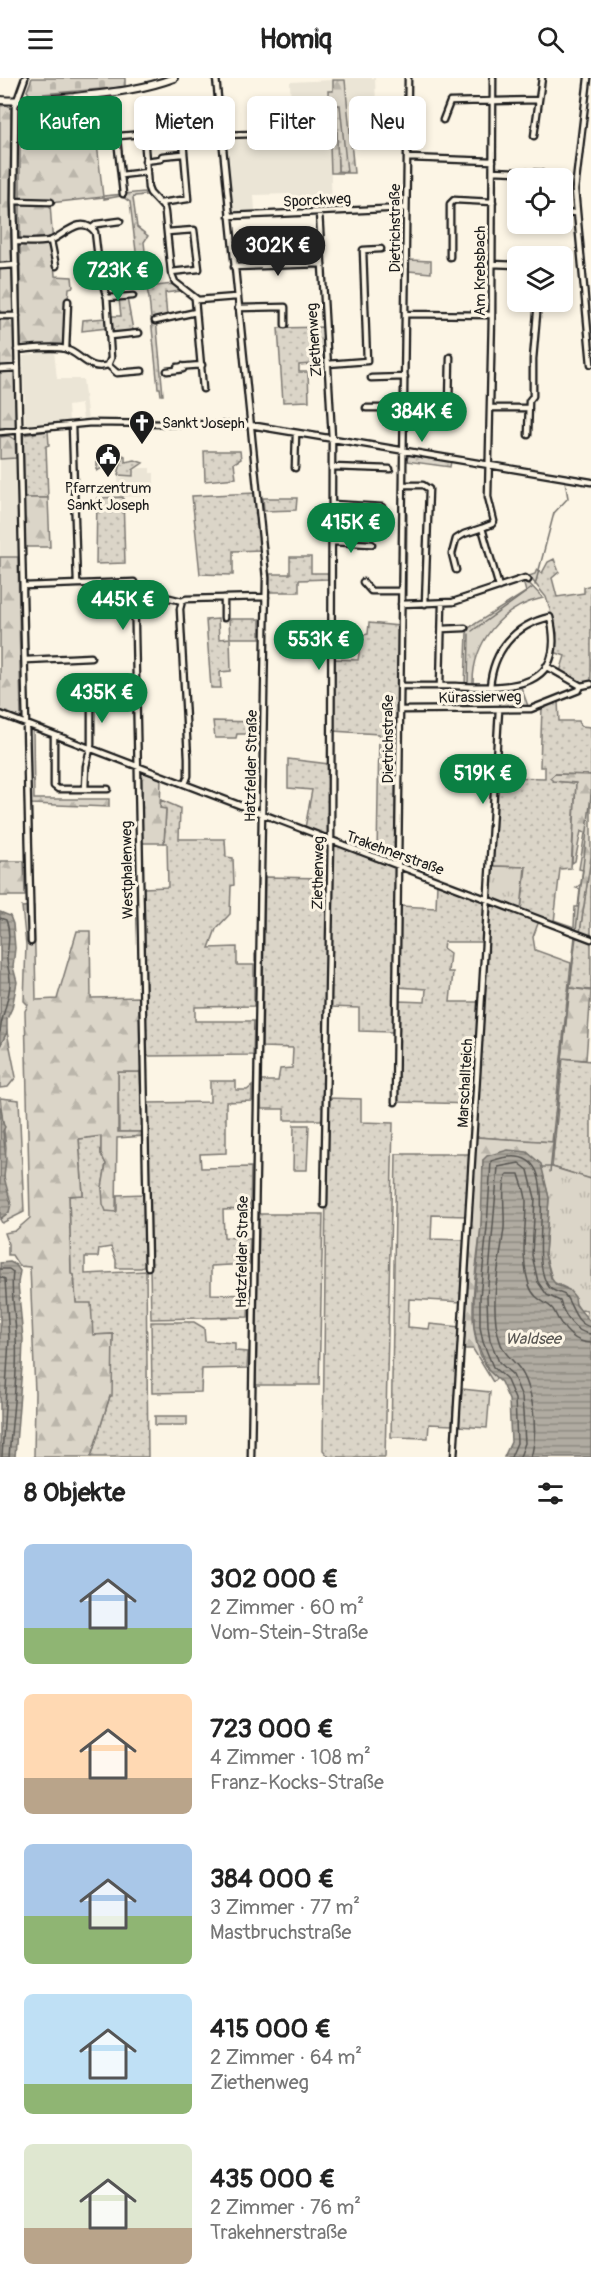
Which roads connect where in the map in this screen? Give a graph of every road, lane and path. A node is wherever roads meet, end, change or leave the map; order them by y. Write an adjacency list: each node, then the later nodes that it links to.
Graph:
1 (25, 78): 12 (street)
2 (174, 78): 12 (main road)
3 (216, 78): 8 (street, Hatzfelder Straße)
4 (408, 78): 9 (street, Dietrichstraße)
5 (493, 78): 13 (street, Am Krebsbach)
6 (542, 78): 11 (street)
7 (588, 78): 37 (street)
8 (218, 96)
9 (408, 96)
10 (0, 100): 12 (main road)
11 (539, 100): 13 (street); 16 (street)
12 (17, 101): 30 (street)
13 (493, 101): 14 (street); 24 (street, Am Krebsbach)
14 (443, 120)
15 (134, 135): 28 (street)
16 (534, 136)
17 (144, 150): 23 (street)
18 (183, 150): 21 (street)
19 (223, 150): 38 (street, Hatzfelder Straße)
20 (408, 150): 22 (street, Dietrichstraße)
21 (183, 154): 23 (street); 33 (street)
22 (408, 158): 24 (street); 34 (street, Dietrichstraße)
23 (145, 161): 26 (street)
24 (492, 161): 25 (street, Am Krebsbach)
25 (493, 171): 27 (street); 32 (street, Am Krebsbach)
26 (147, 172): 28 (street); 33 (street)
27 (507, 173)
28 (121, 175): 29 (street)
29 (123, 194)
30 (14, 201): 31 (street); 43 (street)
31 (51, 202)
32 (493, 202): 45 (street); 49 (street, Am Krebsbach)
33 (160, 203): 41 (street)
34 (406, 208): 35 (street, Sporckweg); 64 (street, Dietrichstraße)
35 (319, 212): 38 (street, Sporckweg); 48 (street, Ziethenweg)
36 (573, 213): 37 (street)
37 (576, 213): 68 (street)
38 (229, 216): 54 (street, Hatzfelder Straße)
39 (120, 221): 40 (street)
40 (92, 228): 42 (street); 47 (street)
41 (167, 232): 55 (street); 55 (street)
42 (51, 241): 43 (street); 53 (street)
43 (15, 242): 50 (street)
44 (381, 249): 79 (street)
45 (450, 257)
46 (125, 260): 47 (street)
47 (99, 261): 58 (street)
48 (321, 264): 54 (street); 79 (street, Ziethenweg)
49 (492, 264): 51 (street); 65 (street, Am Krebsbach)
50 (16, 265): 52 (street); 67 (street)
51 (507, 265)
52 (0, 266)
53 (56, 266)
54 (234, 267): 57 (street, Hatzfelder Straße)
55 (171, 272): 59 (street)
56 (133, 296): 58 (street)
57 (237, 297): 59 (street); 61 (street, Hatzfelder Straße)
58 (107, 298): 72 (street)
59 (195, 299): 62 (street)
60 (68, 301): 74 (street)
61 (238, 308): 70 (street); 93 (street, Hatzfelder Straße)
62 (196, 312): 69 (street); 78 (street)
63 (537, 312): 91 (street)
64 (406, 314): 65 (street); 85 (street, Dietrichstraße)
65 (492, 315): 90 (street, Am Krebsbach)
66 (0, 316): 67 (street)
67 (17, 316): 75 (street)
68 (589, 317): 73 (street)
69 (155, 321)
70 (285, 325)
71 (139, 333): 72 (street)
72 (110, 336): 80 (street)
73 (590, 339): 77 (street)
74 (66, 349): 75 (street); 80 (street)
75 (17, 350): 82 (street)
76 (450, 357): 89 (street)
77 (591, 362)
78 (202, 364): 83 (street); 87 (street)
79 (328, 364): 98 (street, Ziethenweg)
80 (108, 365): 84 (street)
81 (0, 369): 82 (street)
82 (18, 369): 94 (street)
83 (167, 370)
84 (142, 371)
85 (405, 377): 86 (street); 89 (street, Dietrichstraße)
86 (371, 378)
87 (203, 389)
88 (366, 408): 89 (street)
89 (405, 408): 99 (street, Dietrichstraße)
90 (490, 408): 91 (street); 100 (street, Am Krebsbach)
91 (529, 408): 97 (street)
92 (72, 425): 93 (street); 94 (street); 114 (street)
93 (250, 425): 96 (street); 118 (street, Hatzfelder Straße)
94 (20, 430): 95 (street); 115 (street)
95 (0, 432)
96 (296, 433): 98 (street); 102 (street)
97 (528, 435)
98 (332, 438): 99 (street); 101 (street, Ziethenweg)
99 (403, 451): 100 (street); 105 (street, Dietrichstraße)
100 (489, 465): 104 (street); 108 (street, Am Krebsbach)
101 (332, 467): 103 (street); 106 (street, Ziethenweg)
102 (295, 468)
103 (390, 469)
104 (591, 482)
105 (404, 485): 117 (street, Dietrichstraße); 123 (street)
106 (332, 504): 107 (street); 109 (street, Ziethenweg)
107 (382, 507)
108 (482, 528): 111 (street); 116 (street)
109 (332, 542): 110 (street); 150 (street, Ziethenweg)
110 (372, 544)
111 (456, 570)
112 (528, 580): 116 (street)
113 (363, 582): 117 (street)
114 (77, 584): 115 (street, Westphalenweg); 145 (street, Westphalenweg)
115 (24, 586): 129 (street)
116 (499, 587): 124 (street)
117 (402, 591): 122 (street, Dietrichstraße)
118 (266, 597): 119 (street); 149 (street, Hatzfelder Straße)
119 (224, 598): 121 (street); 125 (street)
120 (157, 599): 121 (street)
121 (182, 601): 146 (street)
122 (401, 604): 123 (street); 132 (street, Dietrichstraße)
123 (425, 604): 124 (street)
124 (442, 604): 127 (street)
125 (224, 618)
126 (465, 628): 127 (street)
127 (442, 629): 133 (street)
128 (91, 657): 129 (street)
129 (26, 660): 142 (street)
130 (546, 666): 134 (street); 135 (street); 135 (street)
131 (591, 684): 134 (street, Kürassierweg)
132 (400, 686): 133 (street); 139 (street, Dietrichstraße)
133 (440, 686): 135 (street)
134 (582, 686): 140 (street, Kürassierweg)
135 (490, 687)
136 (91, 696): 137 (street)
137 (91, 706): 138 (street); 144 (street)
138 (104, 706)
139 (400, 710): 140 (street, Kürassierweg); 151 (street, Dietrichstraße)
140 (499, 710): 152 (street, Marschallteich)
141 (0, 714): 142 (street, Trakehnerstraße)
142 (27, 726): 143 (street, Trakehnerstraße); 154 (street)
143 (54, 736): 144 (street, Trakehnerstraße); 147 (street)
144 (90, 749): 145 (street, Trakehnerstraße); 147 (street)
145 (137, 767): 146 (street, Trakehnerstraße); 157 (street, Westphalenweg)
146 (185, 784): 149 (street, Trakehnerstraße)
147 (85, 789): 148 (street)
148 (108, 789)
149 (262, 815): 150 (street, Trakehnerstraße); 158 (street, Hatzfelder Straße)
150 (330, 842): 151 (street, Trakehnerstraße); 156 (street, Ziethenweg)
151 (400, 867): 152 (street, Trakehnerstraße); 155 (street, Dietrichstraße)
152 (488, 900): 153 (street, Trakehnerstraße); 159 (street, Marschallteich)
153 (591, 939)
154 (31, 942)
155 (395, 1102)
156 (324, 1205)
157 (148, 1267)
158 (251, 1457)
159 (454, 1457)

